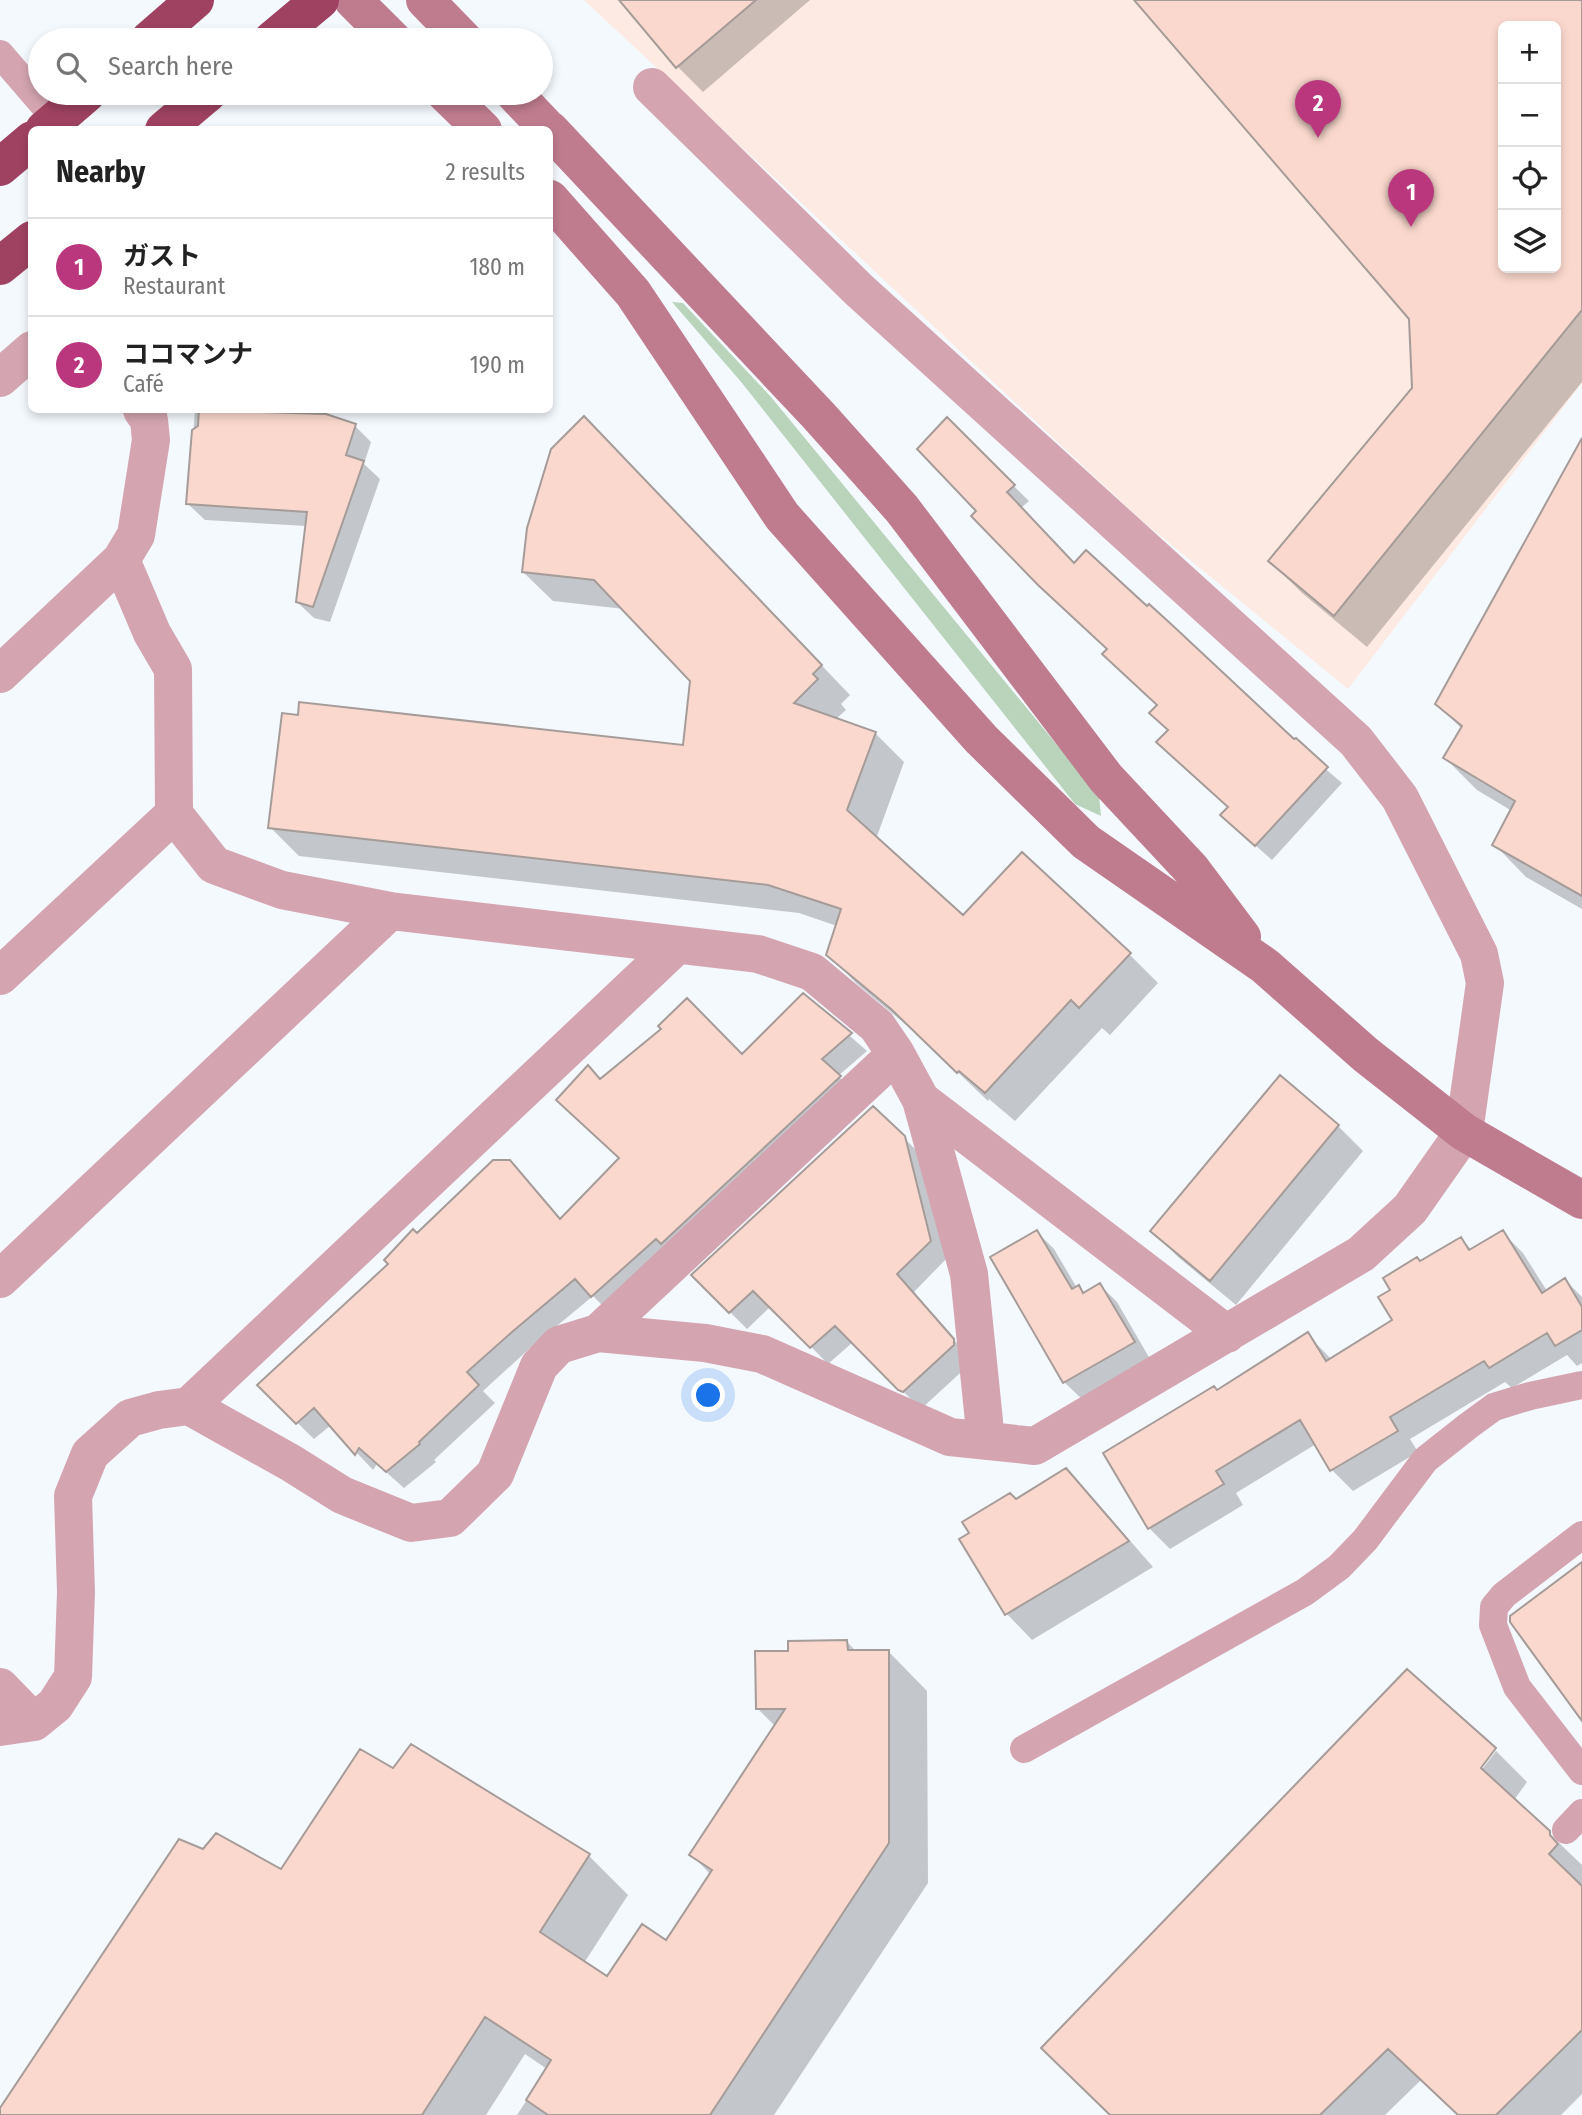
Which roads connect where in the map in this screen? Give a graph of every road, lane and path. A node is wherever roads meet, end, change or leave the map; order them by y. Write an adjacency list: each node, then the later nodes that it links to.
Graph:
1 (195, 0): 5 (highway)
2 (320, 0): 6 (highway)
3 (354, 0): 7 (street)
4 (425, 0): 8 (street)
5 (163, 28)
6 (286, 28)
7 (381, 28)
8 (452, 28)
9 (0, 54): 11 (lane)
10 (652, 87): 40 (street)
11 (28, 102)
12 (30, 105): 17 (lane)
13 (73, 105): 18 (highway)
14 (194, 105): 19 (highway)
15 (457, 105): 20 (street)
16 (525, 105): 21 (street)
17 (42, 126)
18 (49, 126)
19 (169, 126)
20 (479, 126)
21 (545, 126)
22 (553, 134): 36 (street)
23 (28, 143): 24 (highway)
24 (0, 167)
25 (553, 202): 36 (street)
26 (28, 243): 27 (highway)
27 (0, 266)
28 (28, 354): 29 (street)
29 (0, 378)
30 (144, 413): 31 (street)
31 (121, 560): 32 (street); 33 (street)
32 (0, 674)
33 (174, 814): 34 (street); 37 (street)
34 (390, 911): 35 (street); 42 (street)
35 (677, 945): 38 (street); 46 (street)
36 (1265, 966): 40 (street)
37 (0, 976)
38 (896, 1054): 39 (street); 43 (street)
39 (921, 1100): 44 (street); 47 (street)
40 (1464, 1132): 41 (street); 44 (street)
41 (1582, 1200)
42 (0, 1279)
43 (598, 1333): 46 (street); 47 (street)
44 (1227, 1334): 47 (street)
45 (1582, 1385): 51 (lane)
46 (189, 1406): 50 (street)
47 (986, 1441)
48 (1582, 1535): 52 (lane)
49 (0, 1687): 50 (street)
50 (17, 1725)
51 (1024, 1749)
52 (1582, 1771)

